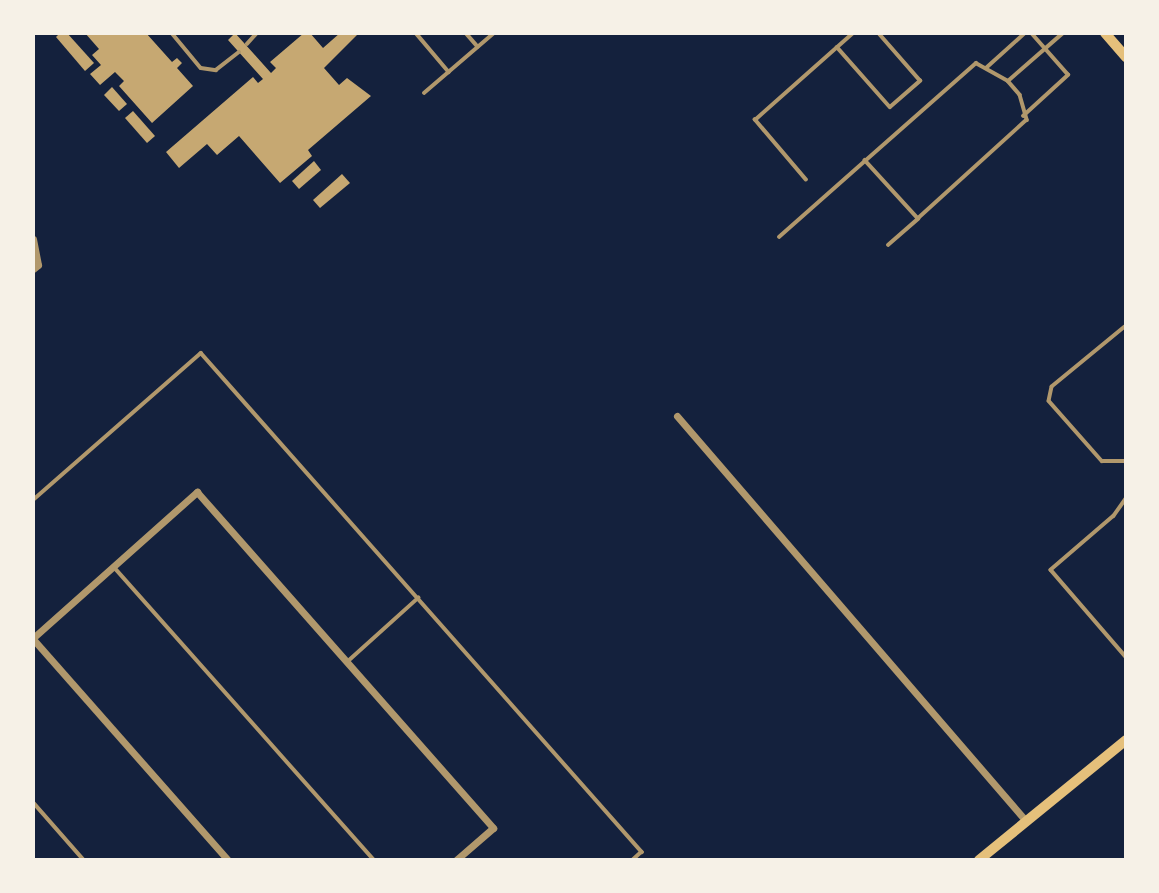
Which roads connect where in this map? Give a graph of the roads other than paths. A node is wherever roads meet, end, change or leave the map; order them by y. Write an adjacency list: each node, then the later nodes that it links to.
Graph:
1 (172, 33): 15 (lane)
2 (257, 33): 11 (lane)
3 (416, 33): 18 (lane)
4 (466, 33): 12 (lane)
5 (494, 33): 12 (lane)
6 (853, 33): 13 (lane)
7 (878, 33): 13 (lane)
8 (1028, 33): 14 (lane); 17 (lane)
9 (1063, 33): 14 (lane)
10 (1105, 33): 16 (main road)
11 (247, 44)
12 (478, 47): 18 (lane)
13 (837, 47): 23 (lane)
14 (1045, 49): 19 (lane); 21 (lane)
15 (239, 52)
16 (1126, 57)
17 (986, 68): 19 (lane); 22 (lane)
18 (449, 72): 20 (lane)
19 (1008, 81): 21 (lane)
20 (424, 93)
21 (1023, 116): 24 (lane)
22 (865, 161): 24 (lane); 25 (lane)
23 (806, 180)
24 (918, 219): 27 (lane)
25 (779, 237)
26 (33, 239): 28 (street)
27 (888, 245)
28 (33, 270)
29 (1125, 327): 31 (lane)
30 (677, 416): 41 (street)
31 (1126, 461)
32 (1126, 499): 37 (lane)
33 (33, 500): 35 (lane)
34 (114, 567): 36 (street); 38 (street); 44 (lane)
35 (418, 598): 38 (lane); 46 (lane)
36 (33, 638): 43 (street)
37 (1126, 657)
38 (347, 662): 45 (street)
39 (1126, 740): 41 (main road)
40 (33, 802): 42 (lane)
41 (1026, 821): 47 (main road)
42 (84, 860)
43 (228, 860)
44 (374, 860)
45 (456, 860)
46 (633, 860)
47 (979, 860)

